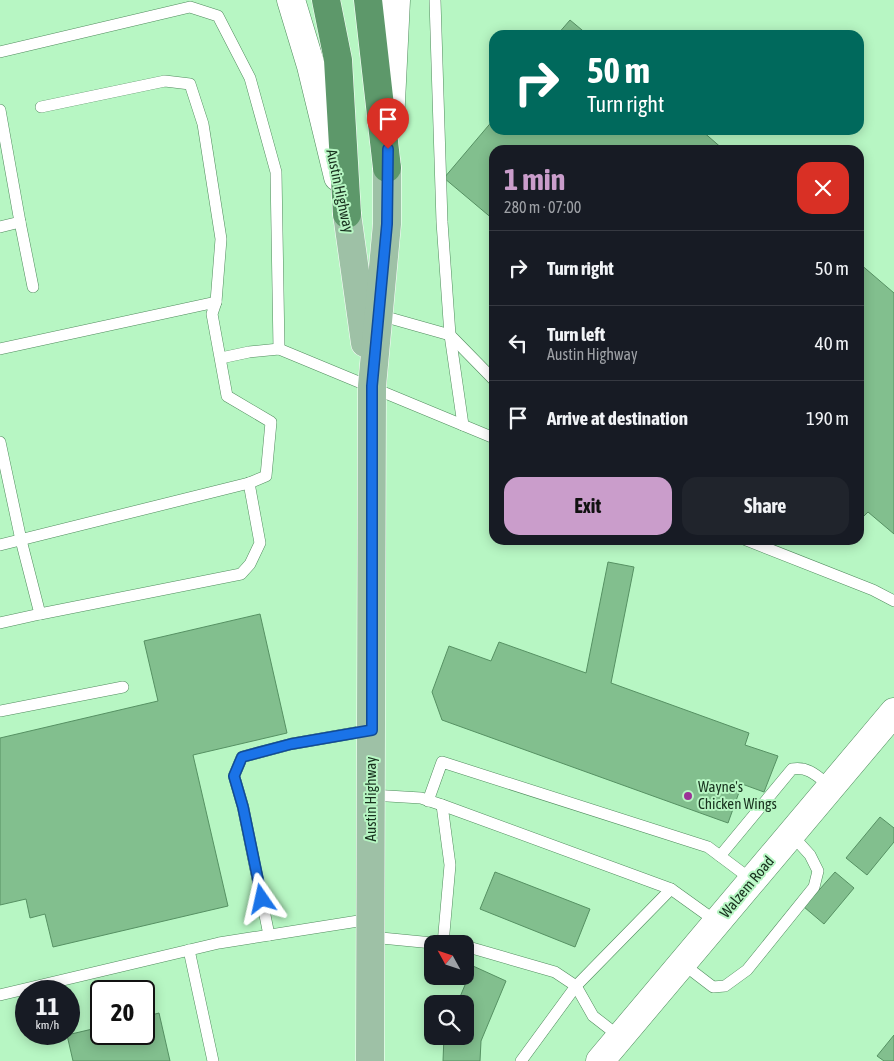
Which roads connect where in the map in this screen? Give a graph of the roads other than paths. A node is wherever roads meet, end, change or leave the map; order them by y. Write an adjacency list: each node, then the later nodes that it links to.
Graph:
1 (291, 0): 10 (main road, Austin Highway)
2 (326, 0): 10 (highway)
3 (368, 0): 9 (highway)
4 (396, 0): 9 (main road, Austin Highway)
5 (435, 0): 16 (lane)
6 (0, 52): 18 (lane)
7 (41, 107): 14 (lane)
8 (0, 110): 11 (lane)
9 (387, 168): 15 (main road, Austin Highway)
10 (347, 214): 21 (main road, Austin Highway)
11 (20, 222): 12 (lane); 13 (lane)
12 (0, 227)
13 (32, 287)
14 (216, 302): 17 (lane); 19 (lane)
15 (378, 315): 16 (lane); 21 (main road, Austin Highway)
16 (450, 335): 20 (lane); 22 (lane)
17 (0, 348)
18 (279, 349): 19 (lane); 21 (lane)
19 (221, 358): 25 (lane)
20 (489, 375)
21 (372, 386): 22 (lane); 35 (main road, Austin Highway)
22 (463, 425): 23 (lane)
23 (489, 436)
24 (0, 442): 26 (lane)
25 (249, 483): 26 (lane); 30 (lane)
26 (21, 540): 28 (lane); 30 (lane)
27 (759, 545): 29 (lane)
28 (0, 546)
29 (894, 601)
30 (40, 614): 31 (lane)
31 (0, 622)
32 (123, 687): 33 (lane)
33 (0, 711)
34 (894, 712): 36 (main road, Walzem Road)
35 (372, 730): 37 (main road, Austin Highway); 46 (lane)
36 (831, 787): 40 (main road, Walzem Road); 41 (lane)
37 (371, 794): 38 (lane); 45 (main road, Austin Highway)
38 (428, 801): 39 (lane); 41 (lane)
39 (442, 805): 43 (lane); 47 (lane)
40 (791, 834): 42 (main road, Walzem Road); 51 (lane)
41 (720, 856): 42 (lane)
42 (752, 880): 44 (main road, Walzem Road)
43 (671, 889): 44 (lane); 52 (lane)
44 (717, 922): 51 (main road, Walzem Road)
45 (371, 928): 46 (lane); 48 (lane); 56 (main road, Austin Highway)
46 (269, 935): 50 (lane)
47 (444, 935)
48 (424, 940)
49 (474, 949): 52 (lane)
50 (189, 950): 53 (lane); 55 (lane)
51 (683, 964): 54 (main road, Walzem Road)
52 (576, 986): 54 (lane); 57 (lane)
53 (0, 994)
54 (620, 1037): 58 (main road, Walzem Road)
55 (213, 1061)
56 (370, 1061)
57 (521, 1061)
58 (600, 1061)

